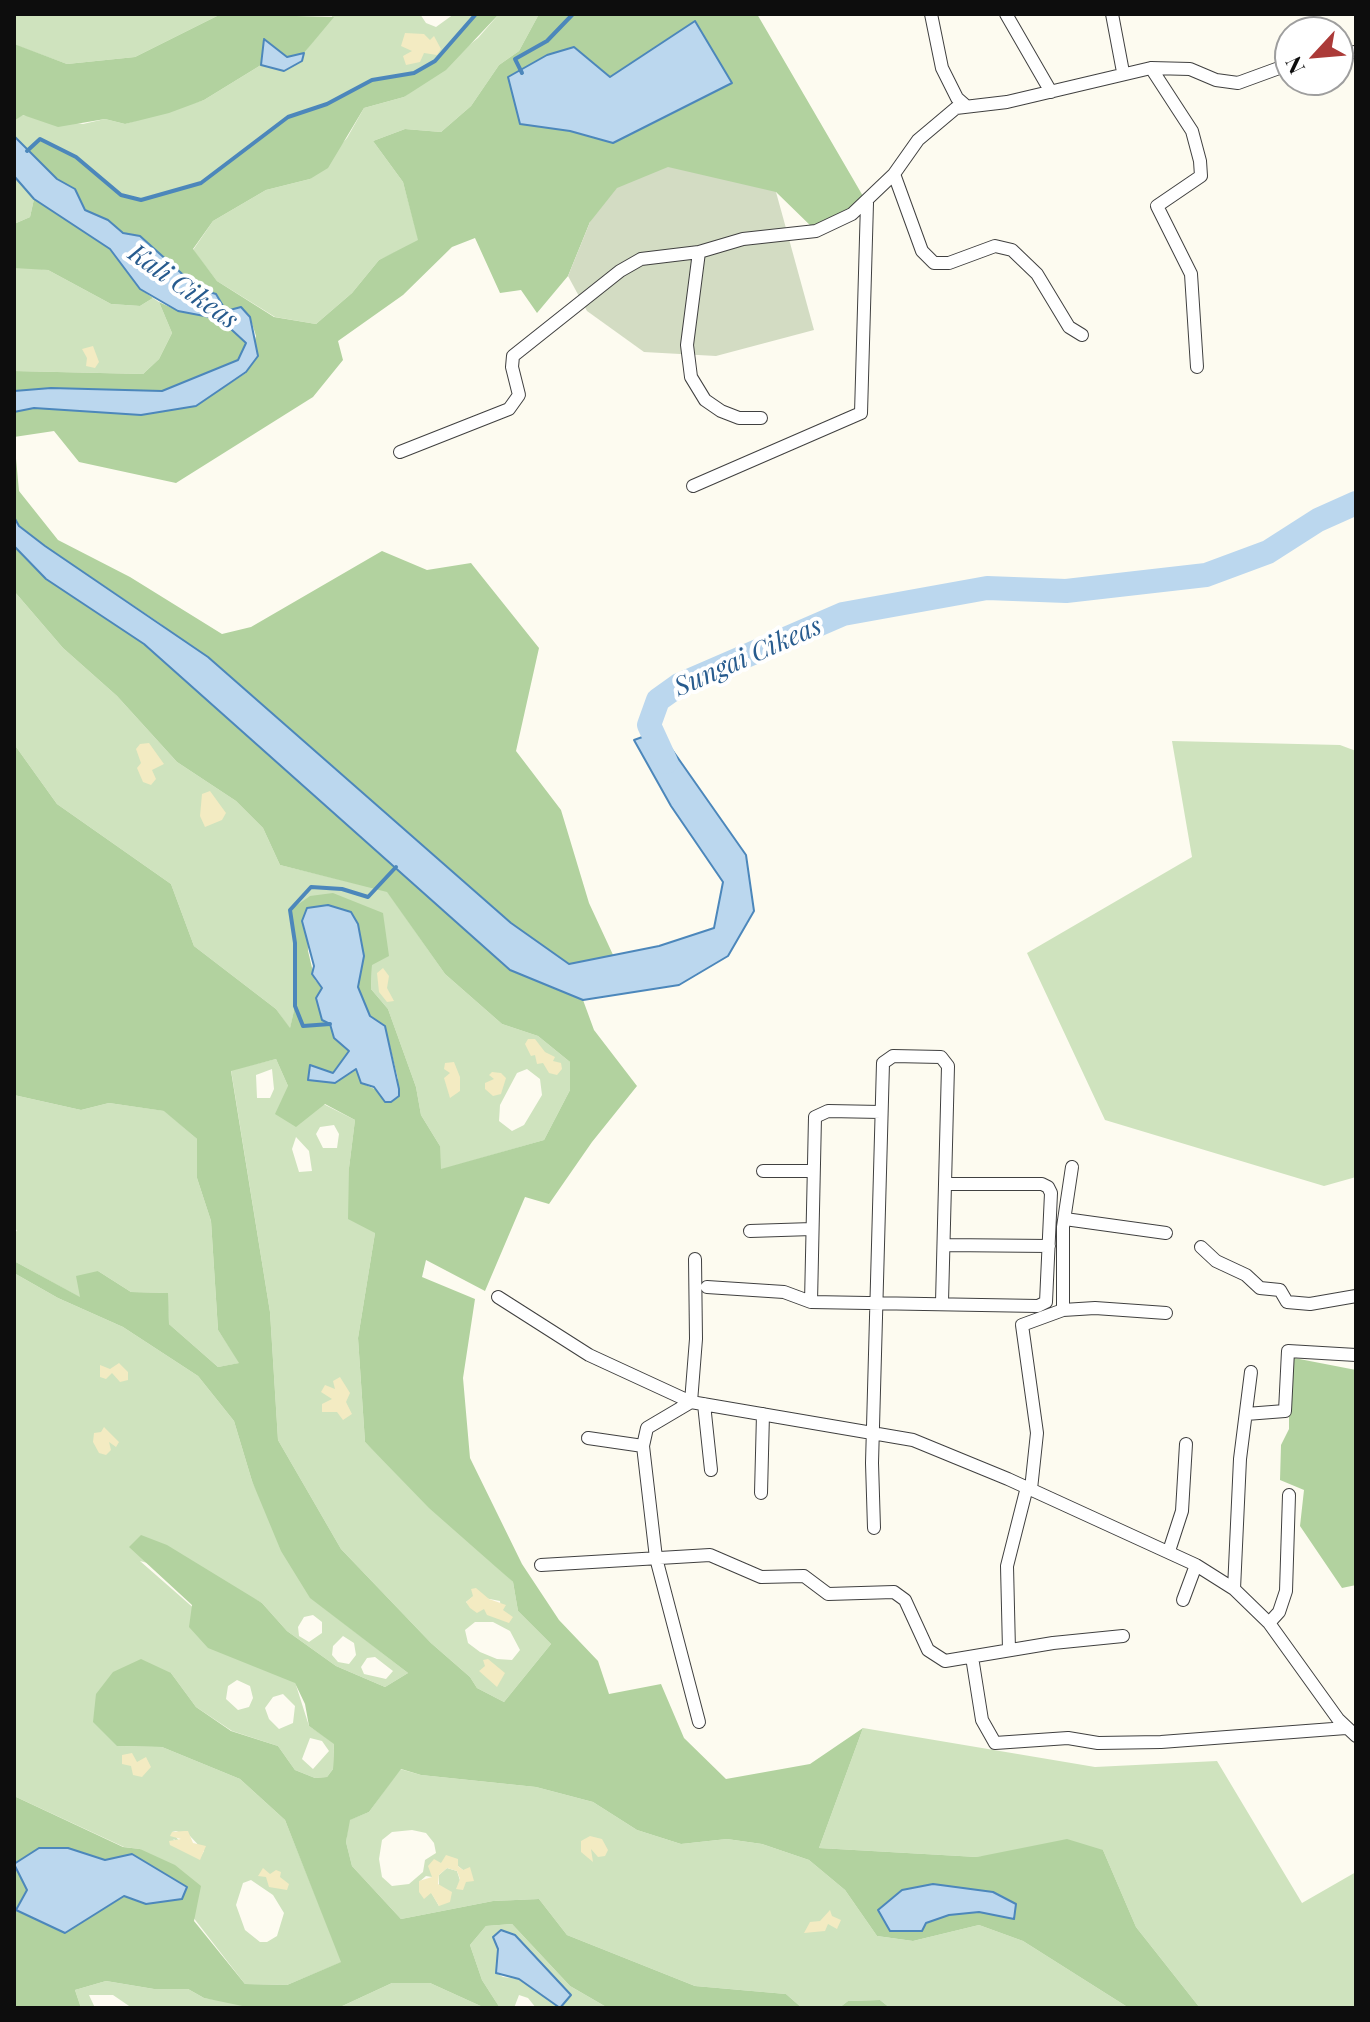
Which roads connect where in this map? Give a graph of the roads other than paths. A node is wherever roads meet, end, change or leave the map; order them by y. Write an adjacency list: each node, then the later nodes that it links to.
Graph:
1 (931, 14): 8 (street)
2 (1006, 14): 7 (street)
3 (1112, 14): 6 (street)
4 (1151, 68): 5 (street); 6 (street); 13 (street)
5 (1274, 70)
6 (1123, 72): 7 (street)
7 (1051, 92): 8 (street)
8 (965, 105): 9 (street)
9 (894, 174): 10 (street); 12 (street)
10 (867, 203): 11 (street); 16 (street)
11 (699, 252): 14 (street); 15 (street)
12 (1082, 335)
13 (1197, 367)
14 (761, 418)
15 (400, 452)
16 (693, 486)
17 (881, 1112): 20 (street); 21 (street); 35 (street)
18 (1072, 1167): 22 (street)
19 (763, 1171): 20 (street)
20 (813, 1171): 23 (street)
21 (945, 1184): 26 (street); 27 (street)
22 (1065, 1219): 25 (street); 36 (street)
23 (812, 1229): 24 (street); 33 (street)
24 (750, 1231)
25 (1166, 1233)
26 (944, 1245): 27 (street); 34 (street)
27 (1049, 1246): 34 (street)
28 (1201, 1247): 31 (street)
29 (695, 1259): 40 (street)
30 (707, 1287): 33 (street)
31 (1356, 1296)
32 (498, 1297): 40 (street)
33 (811, 1302): 35 (street)
34 (942, 1302): 35 (street)
35 (876, 1303): 43 (street)
36 (1063, 1310): 37 (street); 48 (street)
37 (1166, 1313)
38 (1356, 1355): 42 (street)
39 (1251, 1372): 42 (street)
40 (698, 1403): 41 (street); 46 (street); 47 (street)
41 (763, 1414): 43 (street); 49 (street)
42 (1246, 1414): 56 (street)
43 (874, 1434): 48 (street); 51 (street)
44 (588, 1438): 46 (street)
45 (1186, 1444): 52 (street)
46 (643, 1446): 53 (street)
47 (711, 1470)
48 (1029, 1488): 52 (street); 60 (street)
49 (761, 1493)
50 (1289, 1495): 58 (street)
51 (874, 1528)
52 (1169, 1551): 55 (street)
53 (656, 1558): 54 (street); 61 (street); 62 (street)
54 (541, 1565)
55 (1196, 1565): 56 (street); 57 (street)
56 (1234, 1589): 58 (street)
57 (1183, 1600)
58 (1269, 1623): 63 (street)
59 (1123, 1636): 60 (street)
60 (1009, 1650): 61 (street)
61 (972, 1657): 63 (street)
62 (699, 1722)
63 (1351, 1732)

